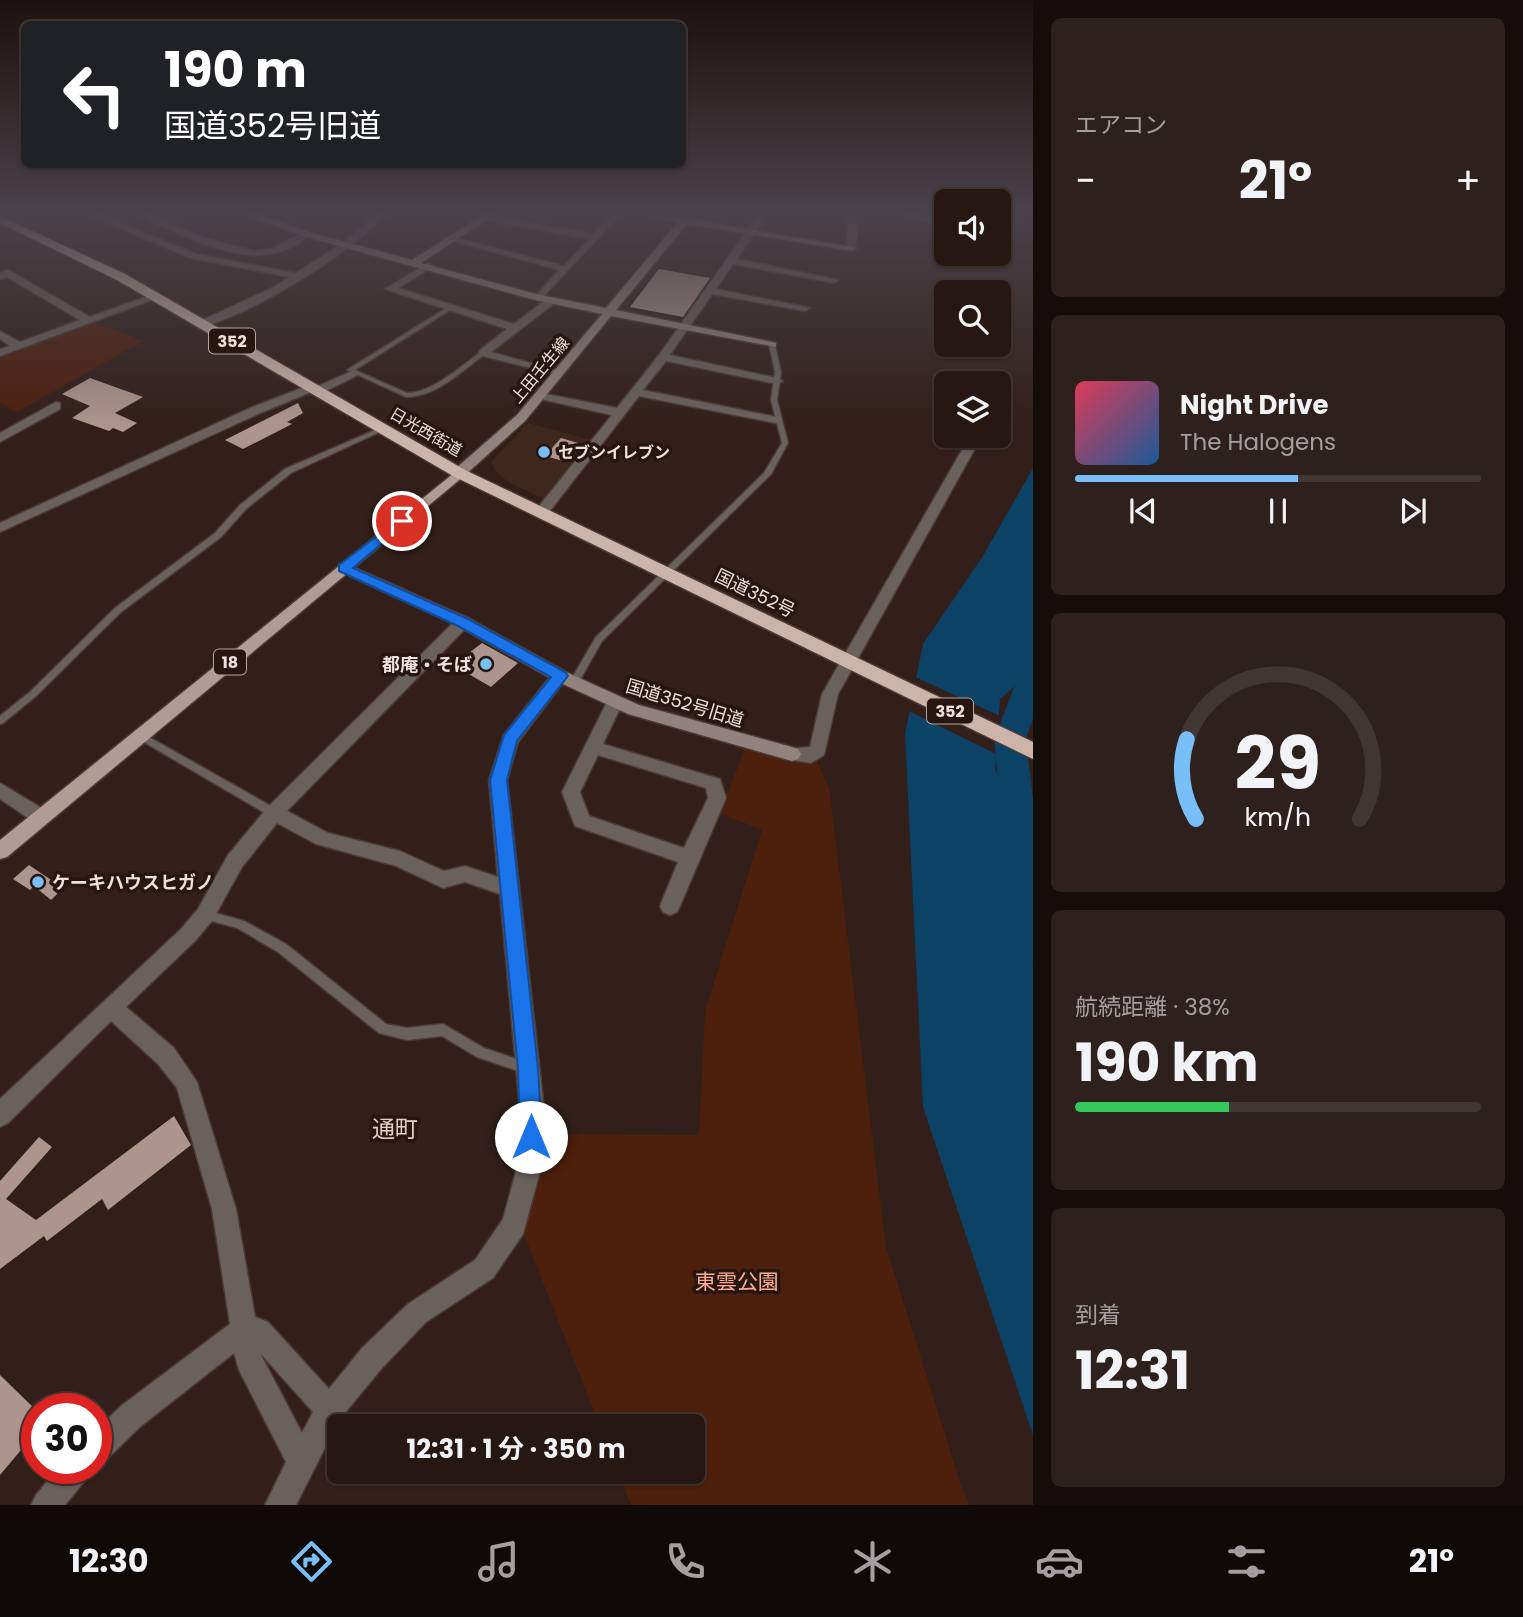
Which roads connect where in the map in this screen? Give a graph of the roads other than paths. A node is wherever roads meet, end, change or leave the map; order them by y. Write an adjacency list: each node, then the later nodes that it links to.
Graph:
1 (25, 285): 16 (street)
2 (132, 285): 10 (highway, 日光西街道 / 352)
3 (282, 285): 17 (street)
4 (396, 285): 13 (street)
5 (495, 285): 11 (street)
6 (550, 285): 11 (street)
7 (632, 285): 15 (street, 上田壬生線)
8 (715, 285): 9 (street)
9 (711, 291): 14 (street); 19 (street)
10 (155, 297): 16 (street); 17 (highway, 日光西街道 / 352)
11 (539, 298): 12 (street)
12 (551, 300): 15 (street); 18 (street)
13 (450, 308): 18 (street); 26 (lane)
14 (804, 308)
15 (609, 313): 19 (street); 27 (street, 上田壬生線)
16 (87, 320): 22 (street)
17 (202, 324): 29 (highway, 日光西街道 / 352)
18 (515, 328): 24 (street)
19 (685, 328): 21 (street); 25 (street)
20 (0, 334): 22 (street)
21 (772, 345): 28 (lane)
22 (18, 346): 23 (street)
23 (0, 353)
24 (483, 353): 26 (lane); 27 (street)
25 (663, 357): 28 (street); 30 (street)
26 (354, 373): 29 (street)
27 (558, 373): 31 (street, 上田壬生線)
28 (776, 381): 34 (lane)
29 (314, 389): 35 (highway, 日光西街道 / 352); 40 (street)
30 (637, 392): 33 (street); 34 (street)
31 (540, 395): 33 (street); 38 (street, 上田壬生線)
32 (56, 407): 36 (street)
33 (621, 413): 39 (street)
34 (777, 421): 42 (lane)
35 (382, 429): 38 (highway, 日光西街道 / 352); 47 (lane)
36 (0, 438)
37 (969, 448): 44 (street)
38 (459, 473): 39 (highway, 国道352号 / 352); 41 (main road, 日光西街道 / 18)
39 (541, 513): 42 (highway, 国道352号 / 352)
40 (0, 528)
41 (344, 568): 43 (street, 国道352号旧道); 48 (main road, 日光西街道 / 18)
42 (664, 572): 44 (highway, 国道352号 / 352); 45 (lane)
43 (463, 622): 45 (street, 国道352号旧道); 52 (street)
44 (848, 661): 46 (street, 国道352号旧道); 50 (highway, 国道352号 / 352)
45 (567, 680): 46 (street, 国道352号旧道); 56 (street)
46 (615, 702): 49 (street)
47 (0, 721)
48 (140, 736): 52 (lane); 53 (main road, 日光西街道 / 18)
49 (593, 747): 55 (street); 55 (street)
50 (1033, 751)
51 (0, 790): 53 (street)
52 (274, 813): 56 (street); 58 (street)
53 (41, 817): 54 (main road, 日光西街道 / 18)
54 (0, 851)
55 (689, 858): 57 (street)
56 (508, 888): 60 (street)
57 (670, 906)
58 (205, 915): 59 (street); 60 (lane)
59 (111, 1007): 61 (street); 62 (street)
60 (528, 1069): 63 (street)
61 (0, 1115)
62 (243, 1330): 63 (street); 64 (street); 65 (street)
63 (329, 1410): 65 (street)
64 (112, 1434)
65 (302, 1462): 68 (street)
66 (64, 1484): 67 (street)
67 (46, 1505)
68 (280, 1505)

